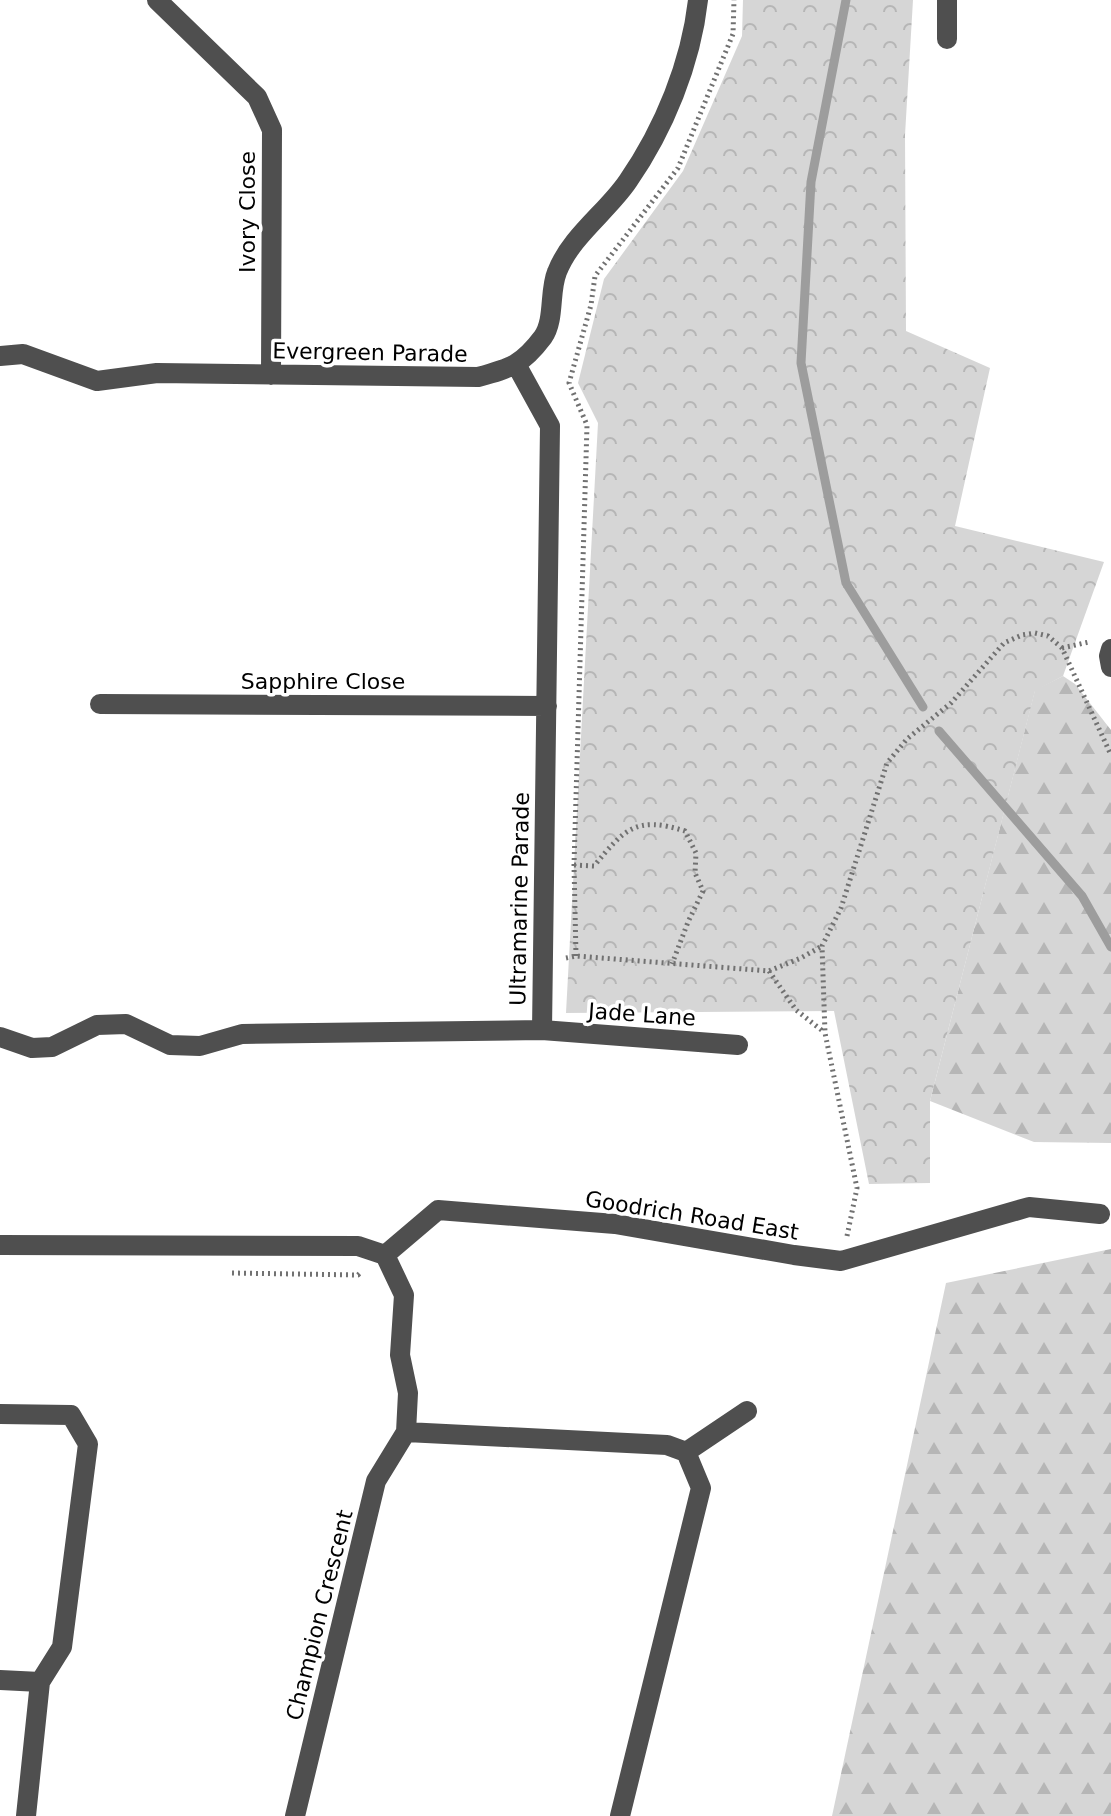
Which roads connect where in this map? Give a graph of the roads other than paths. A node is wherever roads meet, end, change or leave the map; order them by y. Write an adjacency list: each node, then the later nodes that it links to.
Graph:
1 (157, 0): 7 (street, Ivory Close)
2 (698, 0): 6 (street)
3 (947, 0): 4 (street)
4 (947, 39)
5 (1, 351): 7 (street, Evergreen Parade)
6 (517, 366): 7 (street, Evergreen Parade); 11 (street, Ultramarine Parade)
7 (271, 375)
8 (1111, 649): 9 (street)
9 (1111, 667)
10 (100, 704): 11 (street, Sapphire Close)
11 (547, 706): 12 (street, Ultramarine Parade)
12 (542, 1030): 13 (street, Ultramarine Parade); 14 (street, Jade Lane)
13 (0, 1037)
14 (738, 1045)
15 (1100, 1214): 17 (street, Goodrich Road East)
16 (0, 1245): 17 (street)
17 (385, 1255): 20 (street, Champion Crescent)
18 (747, 1411): 21 (street)
19 (0, 1414): 23 (street)
20 (406, 1432): 21 (street); 25 (street, Champion Crescent)
21 (686, 1452): 26 (street)
22 (0, 1680): 23 (street)
23 (40, 1682): 24 (street)
24 (26, 1816)
25 (295, 1816)
26 (620, 1816)

